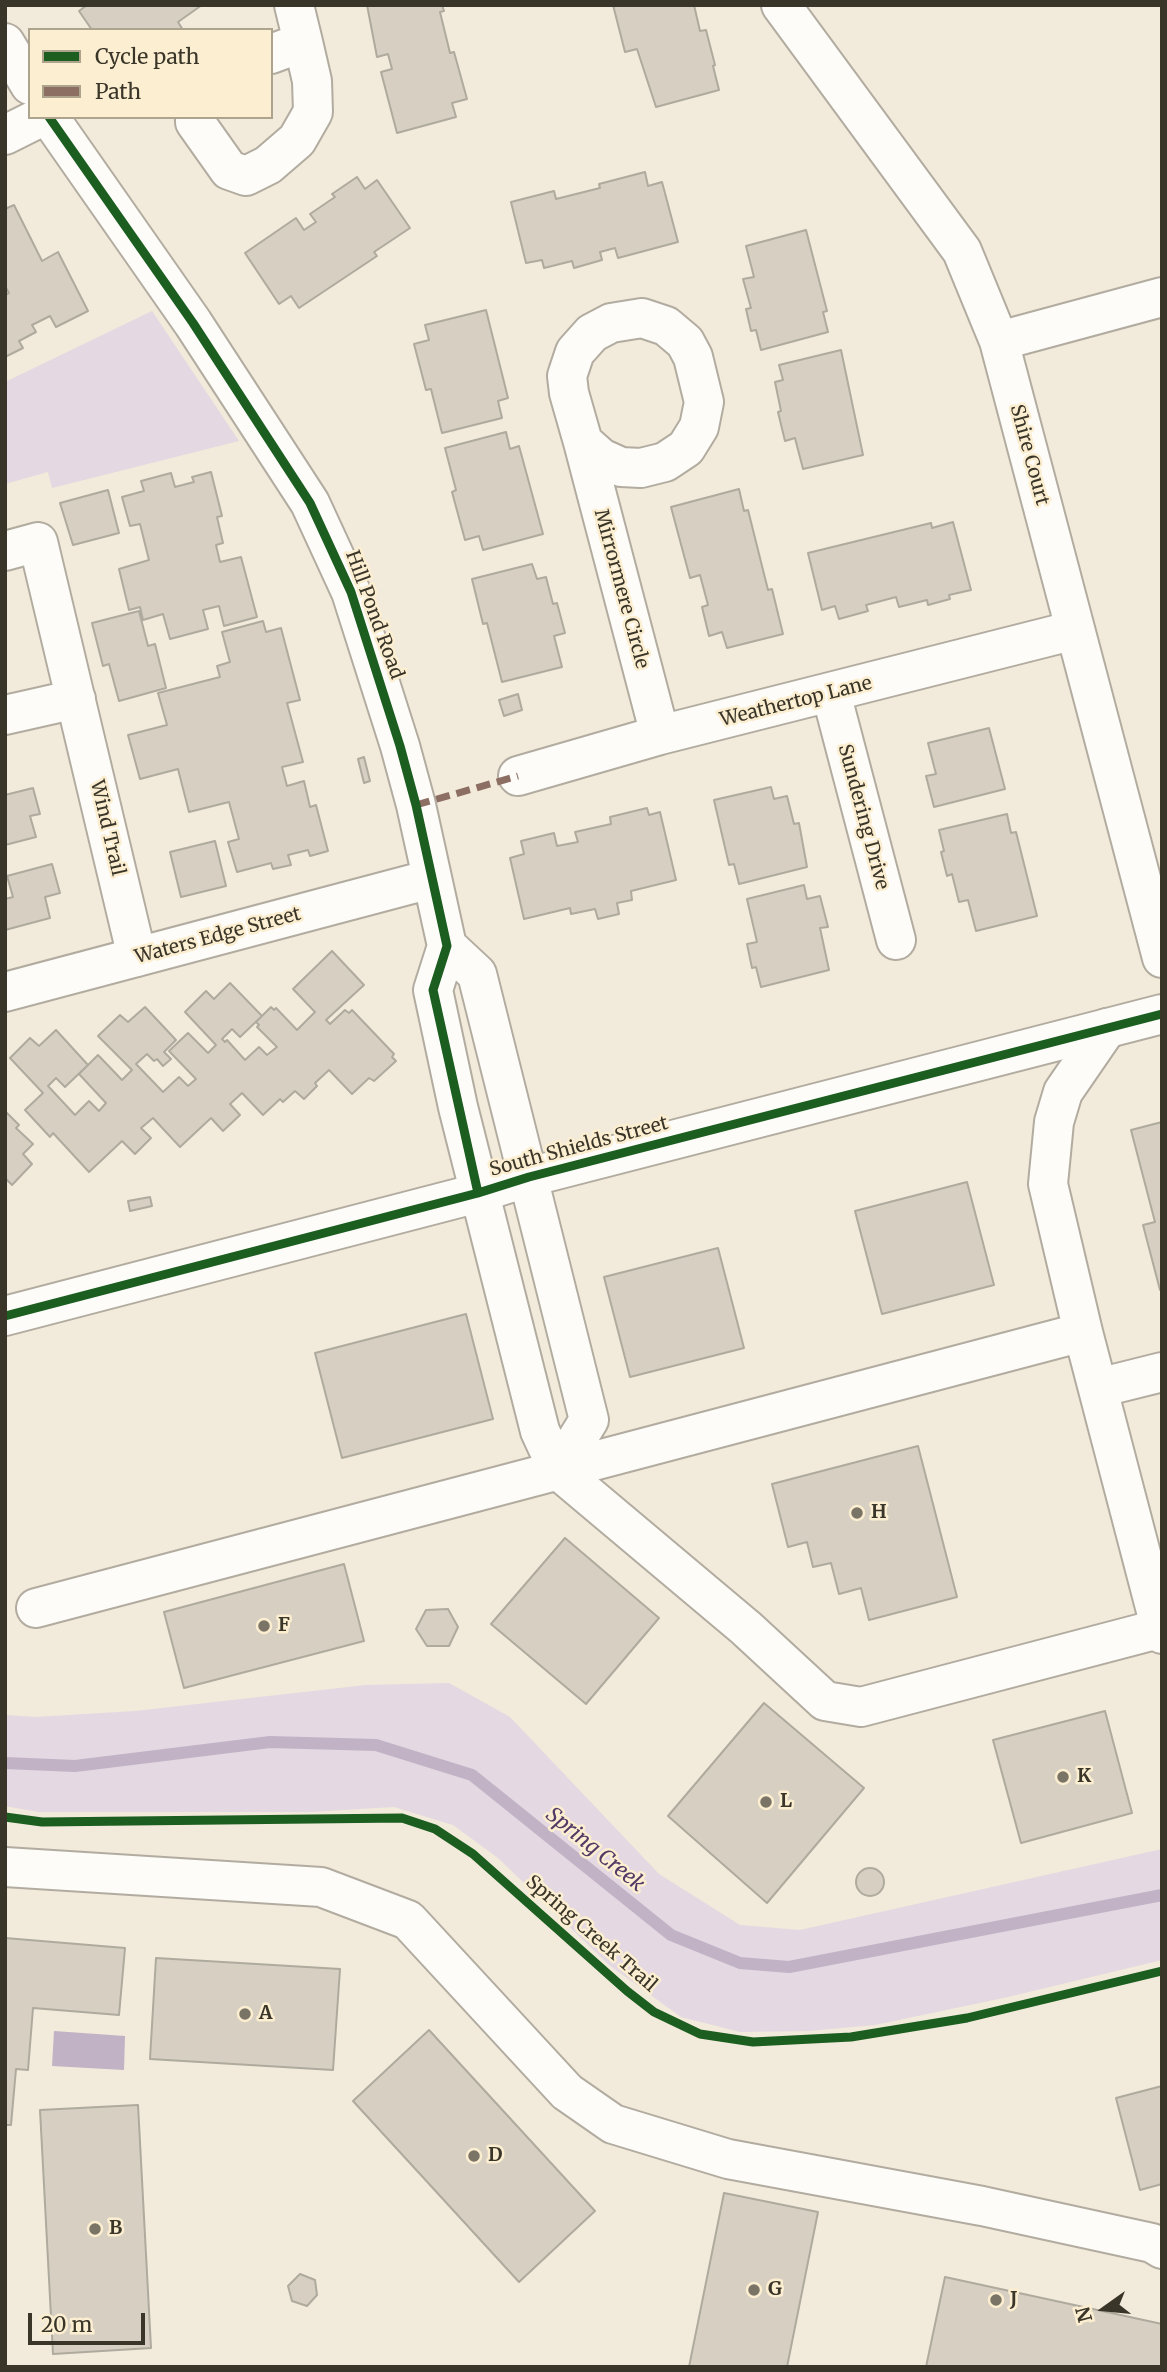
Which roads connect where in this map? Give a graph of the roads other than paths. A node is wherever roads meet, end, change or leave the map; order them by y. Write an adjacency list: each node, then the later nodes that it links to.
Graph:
1 (294, 5): 4 (street)
2 (781, 5): 11 (street, Shire Court)
3 (5, 44): 5 (street)
4 (287, 48): 8 (street)
5 (28, 82)
6 (37, 119): 9 (street)
7 (50, 119): 20 (street, Hill Pond Road)
8 (195, 119)
9 (5, 135)
10 (1162, 297): 11 (street)
11 (999, 341): 14 (street, Shire Court)
12 (583, 442): 18 (street, Mirrormere Circle)
13 (5, 551): 16 (street, Wind Trail)
14 (1075, 630): 15 (street, Weathertop Lane); 24 (street, Shire Court)
15 (831, 693): 18 (street, Weathertop Lane); 21 (street, Sundering Drive)
16 (76, 699): 17 (street); 23 (street, Wind Trail)
17 (5, 715)
18 (660, 736): 19 (street, Weathertop Lane)
19 (518, 776)
20 (431, 879): 22 (street, Hill Pond Road); 23 (street, Waters Edge Street)
21 (896, 940)
22 (447, 946): 28 (street); 29 (street)
23 (137, 957): 25 (street, Waters Edge Street)
24 (1162, 958)
25 (5, 992)
26 (1162, 1014): 27 (street, South Shields Street)
27 (1107, 1028): 28 (street, South Shields Street); 31 (street)
28 (529, 1177): 29 (street, South Shields Street); 34 (street)
29 (478, 1193): 30 (street, South Shields Street); 34 (street)
30 (5, 1316)
31 (1083, 1332): 33 (street); 34 (street)
32 (1162, 1372): 33 (street)
33 (1098, 1388): 36 (street)
34 (558, 1470): 35 (street); 36 (street)
35 (36, 1608)
36 (1161, 1630)
37 (5, 1867): 38 (street)
38 (1162, 2249)

